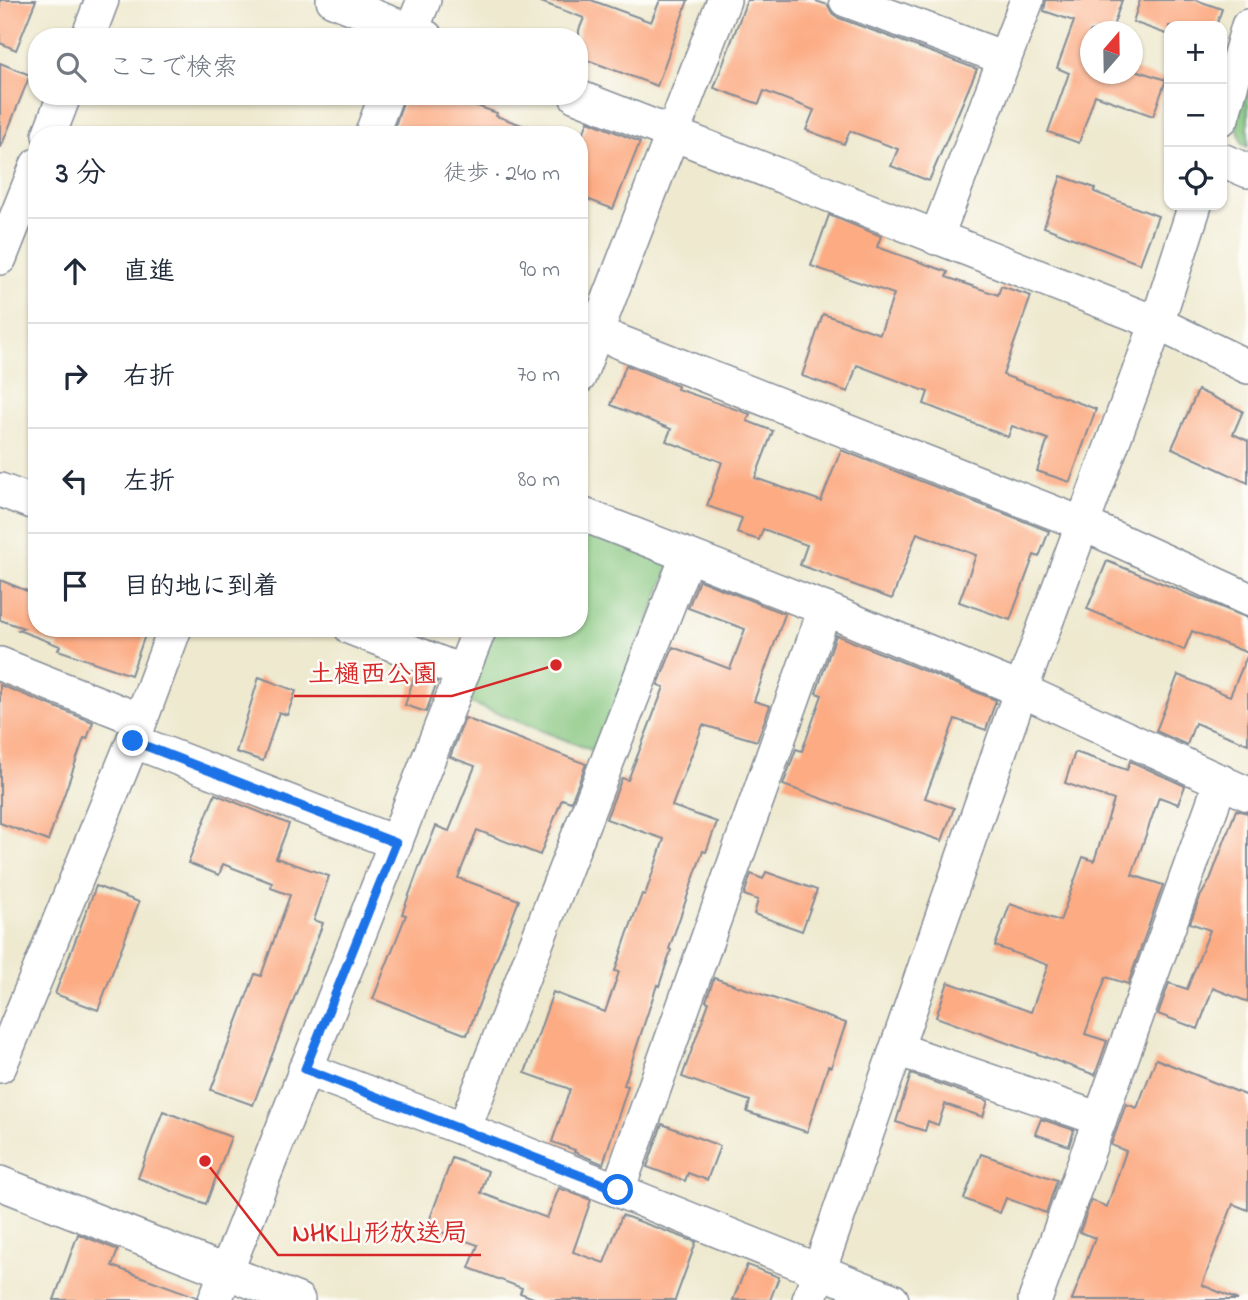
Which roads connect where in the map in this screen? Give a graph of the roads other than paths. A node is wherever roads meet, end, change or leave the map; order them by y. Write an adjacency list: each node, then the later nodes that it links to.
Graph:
1 (102, 0): 8 (street)
2 (333, 0): 9 (street)
3 (424, 0): 10 (street)
4 (724, 0): 18 (street)
5 (846, 0): 11 (street)
6 (1027, 0): 11 (street)
7 (1248, 26): 12 (street)
8 (91, 28)
9 (399, 28)
10 (417, 28)
11 (1004, 58): 23 (street)
12 (1227, 100)
13 (588, 101): 18 (street)
14 (61, 105): 16 (street)
15 (383, 105): 17 (street)
16 (52, 126)
17 (374, 126)
18 (671, 134): 23 (street); 26 (street)
19 (1227, 162): 20 (street)
20 (1248, 171)
21 (28, 188): 24 (street)
22 (1193, 210): 25 (street)
23 (936, 238): 25 (street)
24 (0, 258)
25 (1157, 323): 27 (street); 31 (street)
26 (588, 329): 31 (street)
27 (1248, 367)
28 (0, 490): 29 (street)
29 (28, 501)
30 (588, 517): 32 (street)
31 (1083, 524): 33 (street); 40 (street)
32 (687, 557): 34 (street); 48 (street)
33 (1248, 599)
34 (825, 609): 40 (street); 50 (street)
35 (172, 637): 41 (street)
36 (374, 637): 39 (street)
37 (477, 637): 39 (street)
38 (0, 664): 41 (street)
39 (463, 672): 43 (street)
40 (1021, 691): 42 (street); 44 (street)
41 (137, 730): 43 (street); 45 (street)
42 (1235, 788): 47 (street)
43 (396, 843): 46 (street)
44 (897, 1049): 47 (street); 52 (street)
45 (0, 1066)
46 (305, 1069): 48 (street); 51 (street)
47 (1100, 1119): 55 (street)
48 (464, 1129): 50 (street)
49 (0, 1183): 51 (street)
50 (618, 1190): 52 (street)
51 (221, 1286): 53 (street)
52 (814, 1286): 54 (street)
53 (298, 1300)
54 (892, 1300)
55 (1035, 1300)

